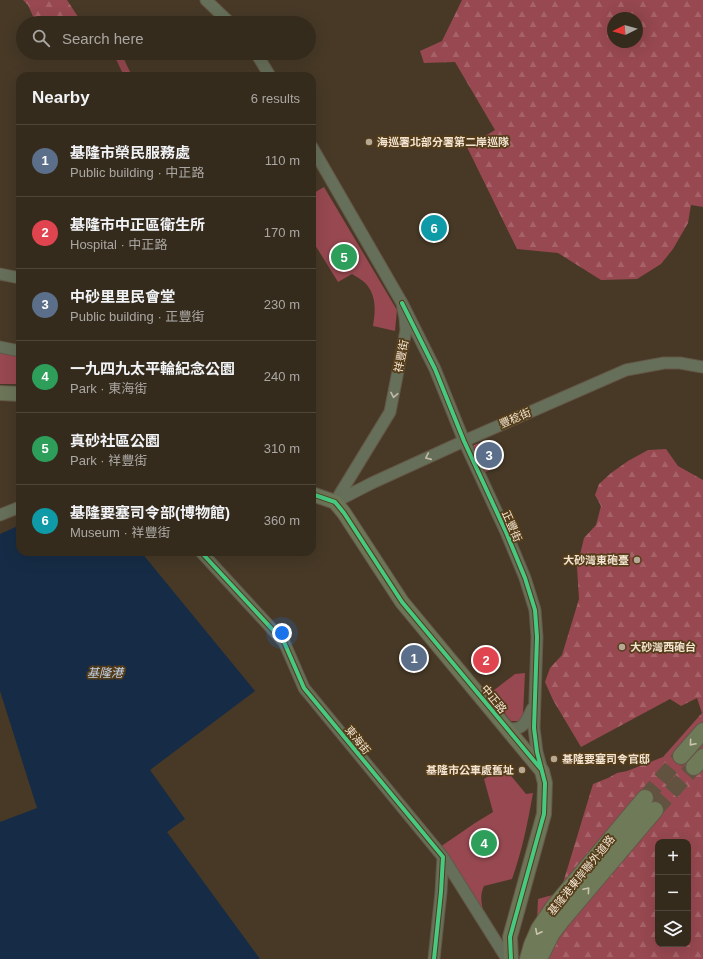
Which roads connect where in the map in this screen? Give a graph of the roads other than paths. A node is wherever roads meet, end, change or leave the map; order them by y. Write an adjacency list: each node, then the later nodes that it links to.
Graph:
1 (206, 0): 2 (street)
2 (223, 16)
3 (260, 60): 4 (street)
4 (268, 72)
5 (316, 154): 8 (street, 祥豐街)
6 (0, 274): 7 (street)
7 (16, 277)
8 (402, 303): 9 (street, 正豐街); 10 (street, 祥豐街)
9 (422, 342): 10 (street); 16 (street, 正豐街)
10 (404, 343): 18 (street, 祥豐街, one-way to 18)
11 (0, 347): 12 (street)
12 (16, 350)
13 (703, 367): 16 (street, 豐稔街)
14 (0, 393): 15 (main road)
15 (16, 394)
16 (464, 441): 18 (street, 豐稔街, one-way to 18); 22 (street, 正豐街)
17 (316, 495): 18 (main road)
18 (335, 502): 23 (main road, 中正路)
19 (16, 509): 20 (street)
20 (0, 515)
21 (205, 556): 28 (street, 東海街)
22 (534, 704): 23 (street); 26 (street, 正豐街)
23 (506, 728): 26 (main road, 中正路)
24 (703, 731): 25 (highway, one-way to 25)
25 (681, 756)
26 (542, 771): 34 (main road)
27 (650, 804): 31 (highway, 基隆港東岸聯外道路)
28 (443, 857): 29 (street, 東海街); 30 (street)
29 (461, 885): 30 (street); 33 (street, 東海街)
30 (441, 892): 32 (street)
31 (558, 914): 35 (highway, 基隆港東岸聯外道路, one-way to 35); 36 (highway, 基隆港東岸聯外道路)
32 (434, 959)
33 (507, 959)
34 (511, 959)
35 (528, 959)
36 (539, 959)

